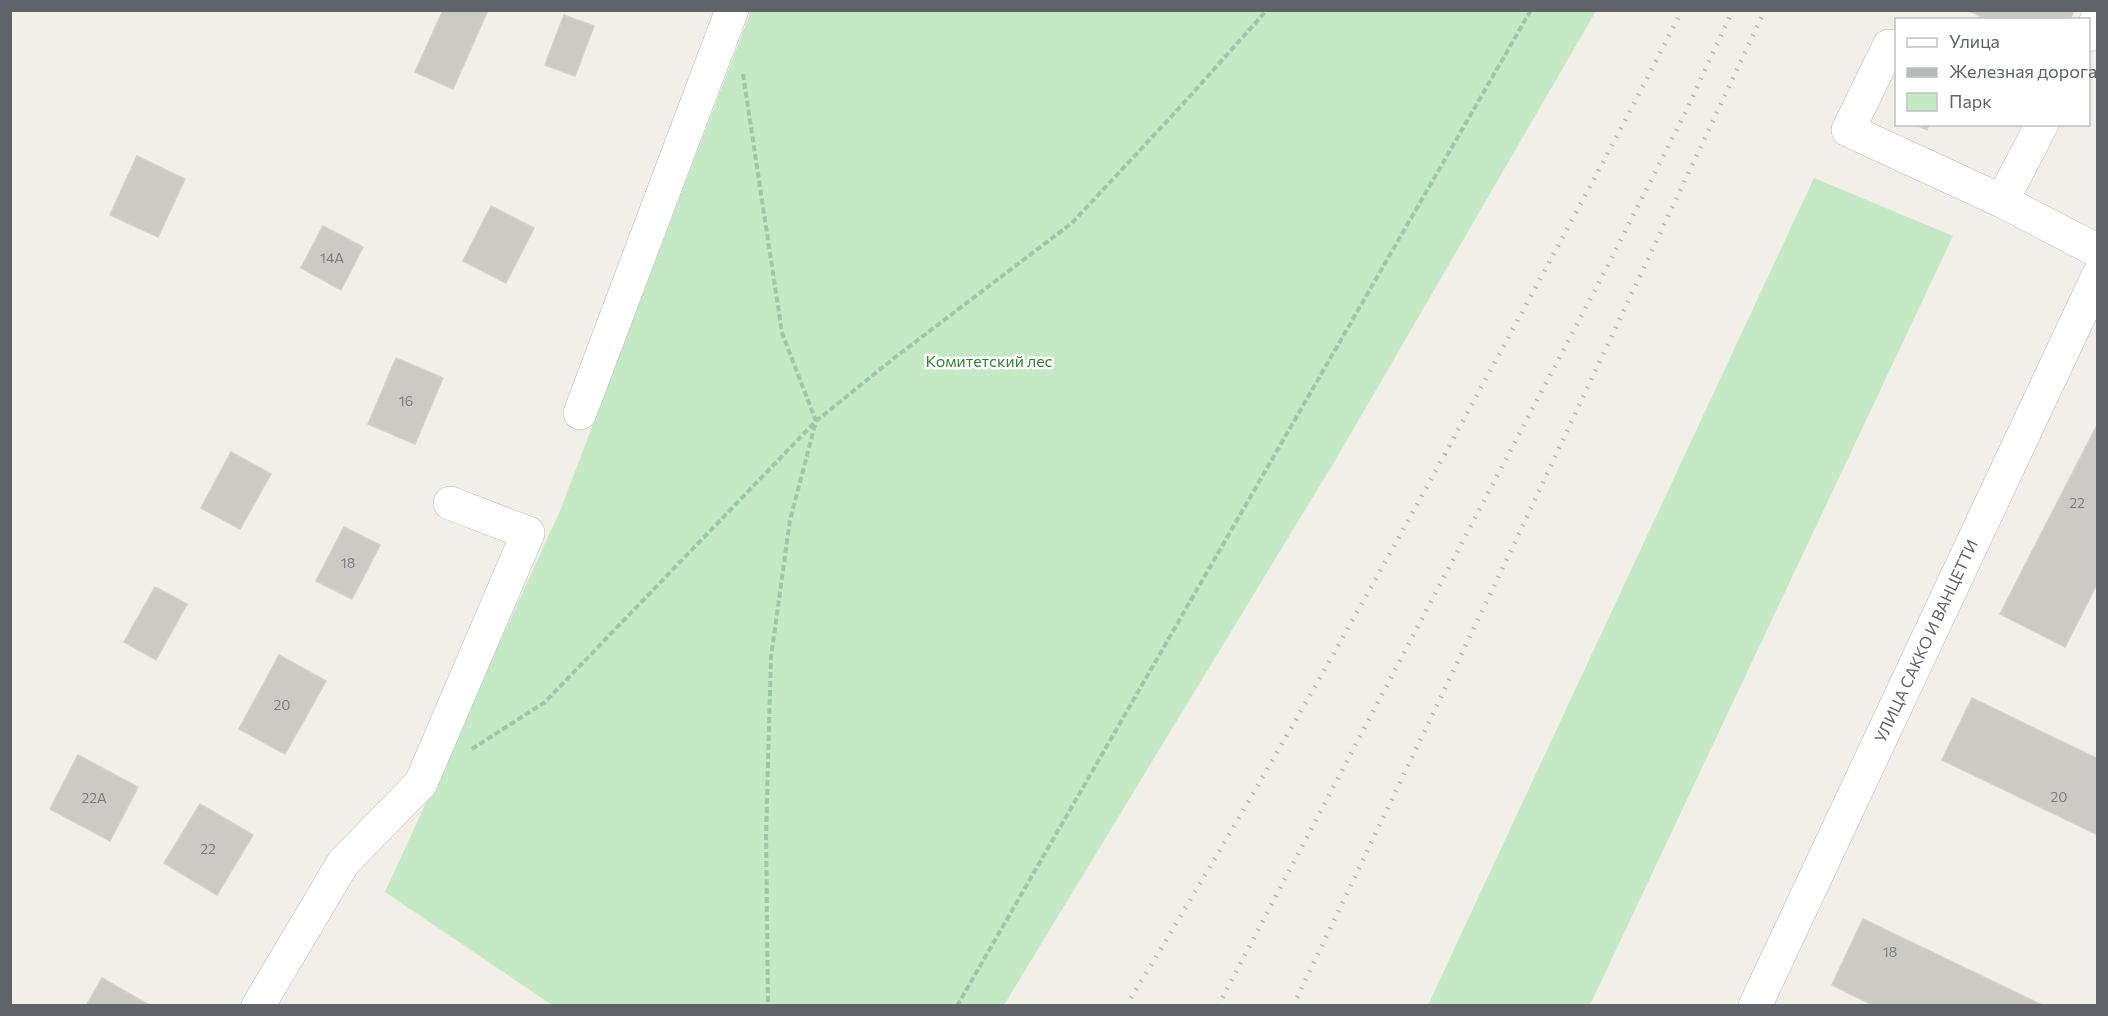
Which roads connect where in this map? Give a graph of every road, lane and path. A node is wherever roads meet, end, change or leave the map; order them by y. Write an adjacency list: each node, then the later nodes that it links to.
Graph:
1 (732, 10): 10 (street)
2 (1267, 10): 11 (path)
3 (1531, 10): 16 (path)
4 (1895, 49): 7 (street)
5 (743, 68): 11 (path)
6 (2041, 126): 7 (street)
7 (2002, 201): 8 (street)
8 (2097, 251)
9 (2097, 276): 17 (street, УЛИЦА САККО И ВАНЦЕТТИ)
10 (580, 413)
11 (816, 421): 13 (path); 15 (path)
12 (450, 503): 14 (street)
13 (469, 752)
14 (258, 1005)
15 (768, 1005)
16 (957, 1005)
17 (1755, 1005)

